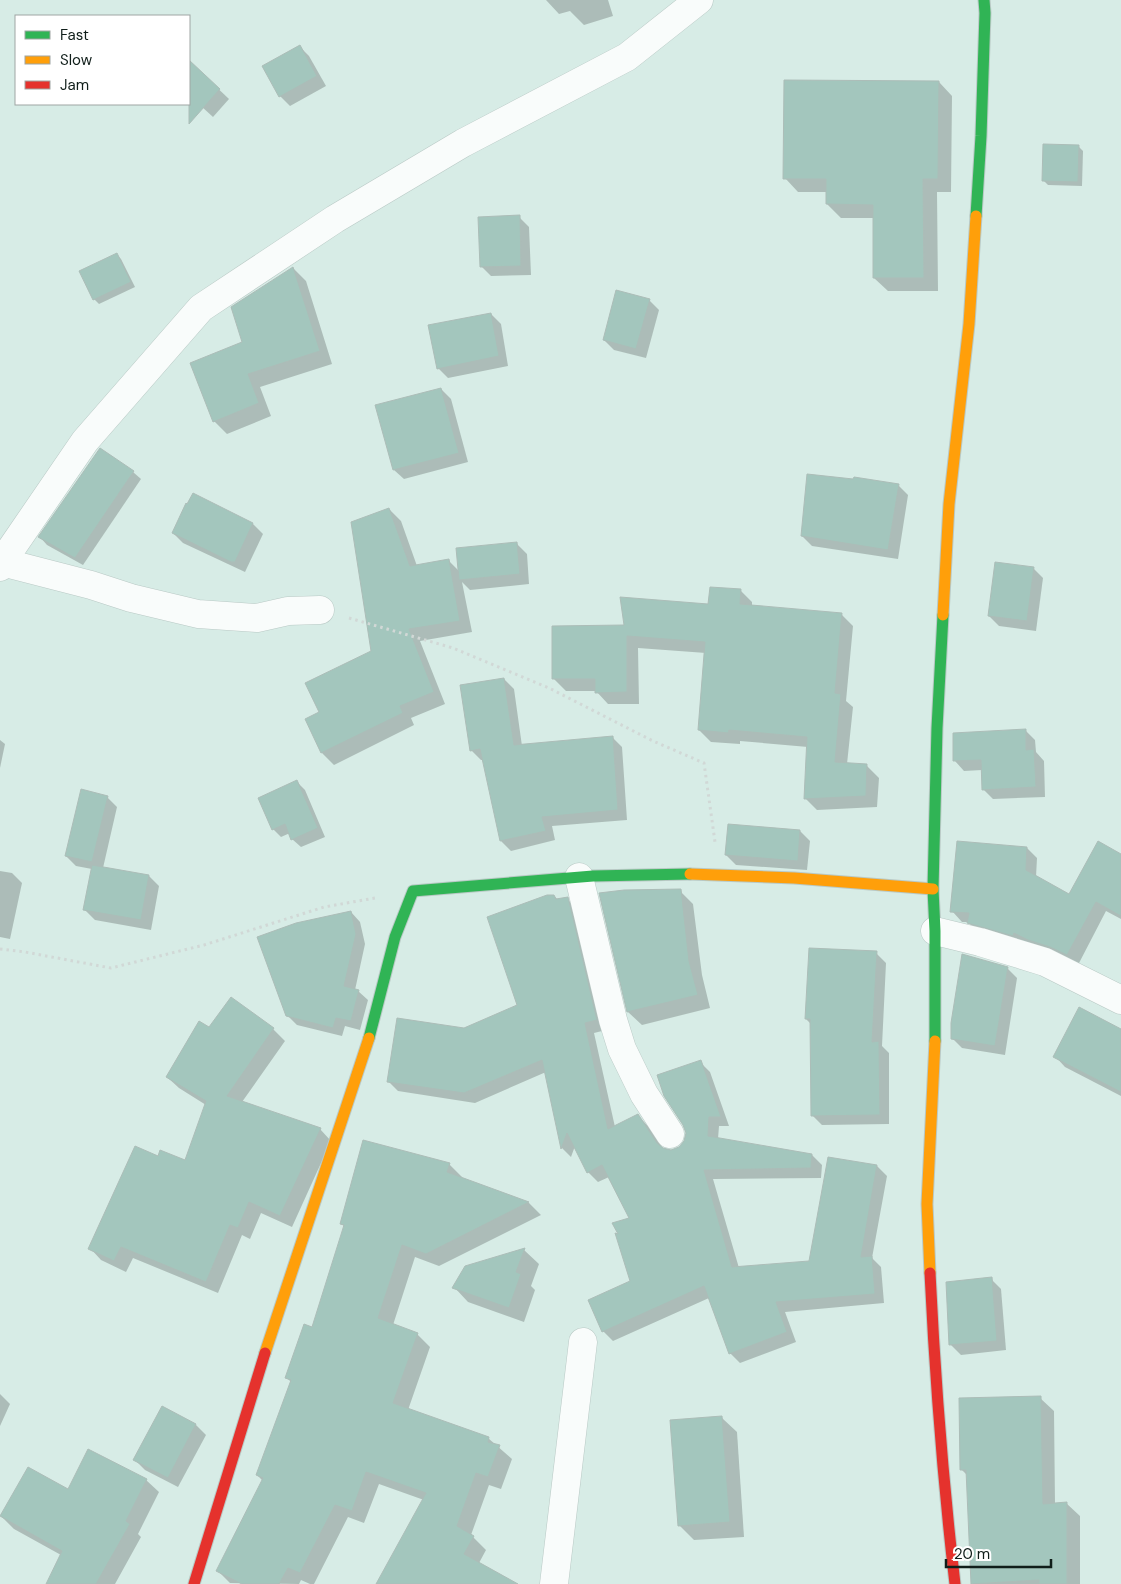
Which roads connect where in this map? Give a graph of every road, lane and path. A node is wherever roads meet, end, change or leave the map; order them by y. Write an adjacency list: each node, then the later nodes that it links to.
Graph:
1 (699, 0): 3 (street)
2 (984, 0): 7 (street)
3 (1, 565): 4 (street)
4 (320, 610): 5 (path)
5 (719, 874): 6 (street); 7 (street)
6 (579, 877): 8 (street); 12 (street)
7 (933, 889): 9 (street)
8 (413, 891): 10 (path); 14 (street)
9 (935, 931): 11 (street); 16 (street)
10 (0, 950)
11 (1121, 1000)
12 (670, 1134)
13 (583, 1342): 15 (street)
14 (194, 1584)
15 (554, 1584)
16 (955, 1584)

